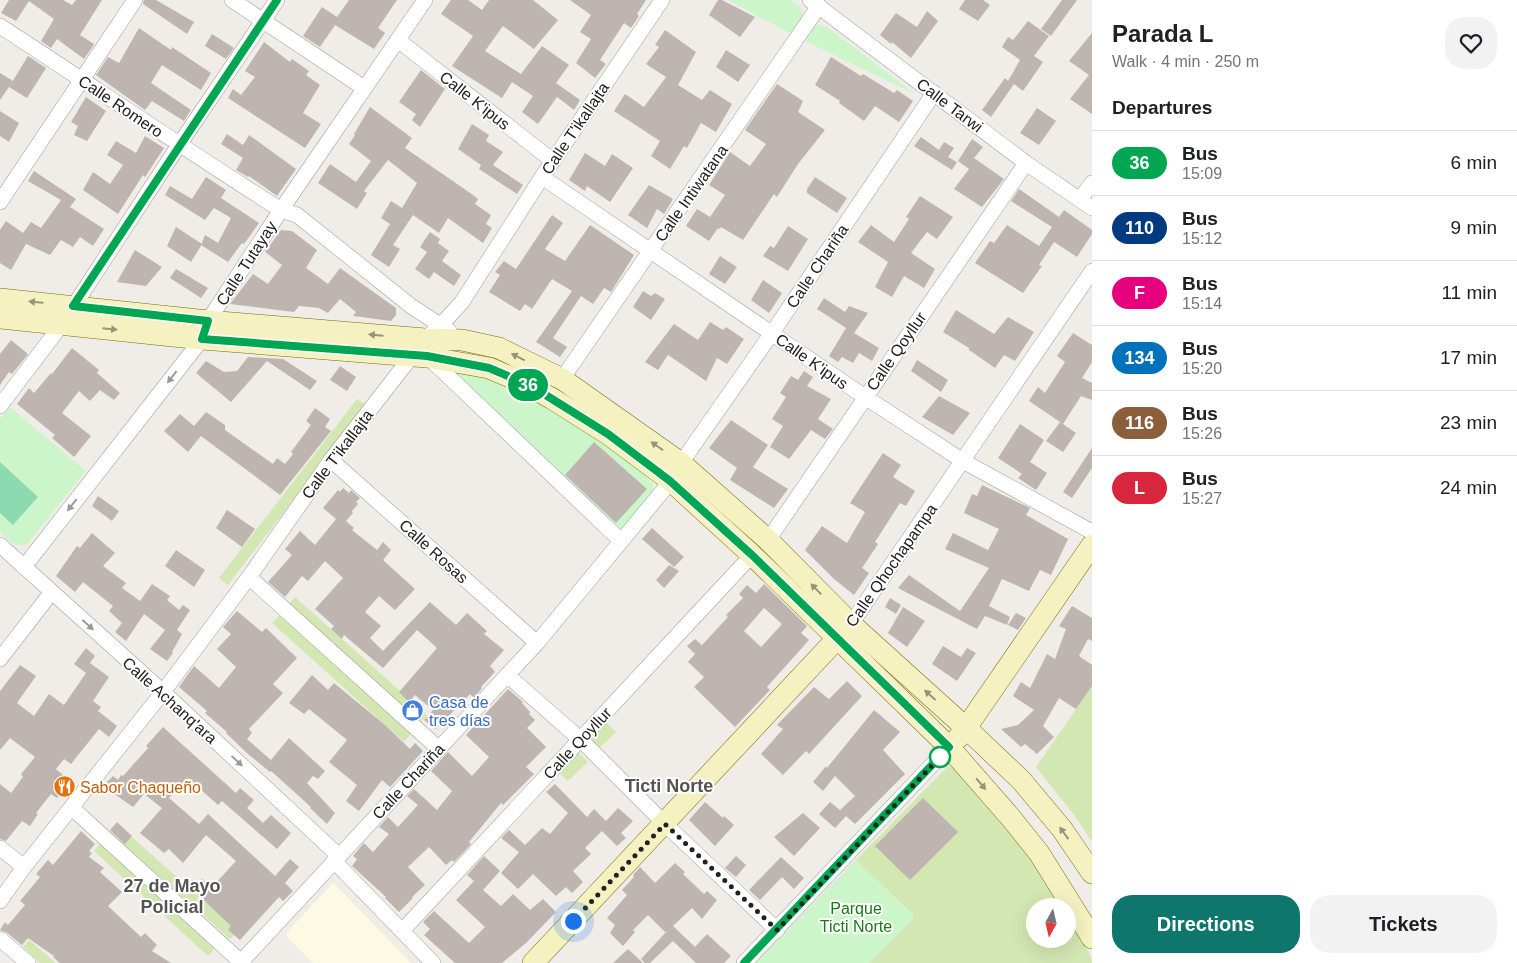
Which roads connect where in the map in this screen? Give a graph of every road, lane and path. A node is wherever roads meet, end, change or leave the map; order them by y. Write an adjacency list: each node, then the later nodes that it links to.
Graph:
1 (135, 0): 10 (street)
2 (232, 0): 7 (street)
3 (277, 0): 7 (street)
4 (425, 0): 9 (street, Calle Tutayay)
5 (662, 0): 14 (street, Calle T'ikallajta)
6 (815, 3): 12 (street, Calle Tarwi); 22 (street, Calle Intiwatana)
7 (263, 20): 11 (street); 13 (street)
8 (0, 26): 10 (street, Calle Romero)
9 (398, 40): 11 (street, Calle Tutayay); 14 (street, Calle K'ipus)
10 (82, 79): 13 (street, Calle Romero); 19 (street)
11 (364, 88): 21 (street, Calle Tutayay)
12 (934, 93): 15 (street, Calle Tarwi); 29 (street, Calle Chariña)
13 (179, 145): 21 (street, Calle Romero); 25 (street)
14 (552, 161): 16 (street, Calle T'ikallajta)
15 (1026, 163): 18 (street, Calle Tarwi); 32 (street, Calle Qoyllur)
16 (542, 177): 22 (street, Calle K'ipus); 30 (street, Calle T'ikallajta)
17 (1092, 183): 18 (street)
18 (1080, 199): 20 (street, Calle Tarwi)
19 (0, 202)
20 (1092, 208)
21 (281, 210): 28 (street, Calle Tutayay); 30 (street, Calle Romero)
22 (650, 251): 29 (street, Calle K'ipus); 31 (street, Calle Intiwatana)
23 (1092, 270): 35 (street, Calle Qhochapampa)
24 (0, 299): 25 (main road, one-way to 24)
25 (73, 306): 27 (street); 28 (main road)
26 (0, 318): 27 (main road)
27 (62, 324): 28 (main road, one-way to 28); 33 (street)
28 (205, 330): 30 (main road); 44 (street, Calle Tutayay, one-way to 44)
29 (772, 333): 32 (street, Calle K'ipus); 36 (street, Calle Chariña)
30 (426, 344): 31 (main road, one-way to 30); 34 (street, Calle T'ikallajta); 37 (main road); 39 (street, Calle Romero)
31 (562, 379): 36 (main road, one-way to 31)
32 (864, 398): 35 (street, Calle K'ipus); 40 (street, Calle Qoyllur)
33 (0, 406)
34 (331, 460): 45 (street, Calle T'ikallajta); 48 (street, Calle Rosas)
35 (963, 461): 38 (street, Calle K'ipus); 47 (street, Calle Qhochapampa)
36 (681, 463): 40 (main road)
37 (670, 481): 39 (street, Calle Chariña); 43 (main road)
38 (1092, 532)
39 (620, 540): 48 (street, Calle Chariña)
40 (768, 540): 47 (main road, one-way to 40)
41 (0, 546): 44 (street, Calle Achanq'ara)
42 (1092, 546): 52 (main road)
43 (752, 555): 47 (main road); 53 (street, Calle Qoyllur)
44 (24, 567): 46 (street, Calle Achanq'ara)
45 (249, 576): 51 (street, Calle T'ikallajta); 55 (street)
46 (51, 593): 49 (street); 51 (street, Calle Achanq'ara, one-way to 51)
47 (844, 632): 52 (main road, one-way to 47); 54 (main road); 57 (main road, Calle Qhochapampa)
48 (537, 642): 50 (street, Calle Chariña)
49 (0, 659)
50 (507, 675): 53 (street); 55 (street, Calle Chariña)
51 (163, 692): 56 (street, Calle T'ikallajta); 59 (street, Calle Achanq'ara, one-way to 59)
52 (966, 728): 54 (main road); 61 (main road, one-way to 52)
53 (580, 740): 57 (street); 64 (street, Calle Qoyllur)
54 (949, 747): 63 (street); 66 (main road, one-way to 66)
55 (438, 748): 59 (street, Calle Chariña)
56 (72, 808): 60 (street, Calle T'ikallajta); 67 (street)
57 (665, 824): 63 (street); 70 (main road, Calle Qhochapampa)
58 (0, 848): 60 (street)
59 (336, 859): 64 (street, Calle Achanq'ara); 67 (street, Calle Chariña)
60 (24, 867): 62 (street, Calle T'ikallajta)
61 (1092, 873)
62 (0, 901)
63 (777, 930): 71 (street)
64 (402, 931): 69 (street, Calle Achanq'ara)
65 (0, 938): 68 (street)
66 (1092, 938)
67 (240, 962)
68 (28, 963)
69 (433, 963)
70 (533, 963)
71 (744, 963)

